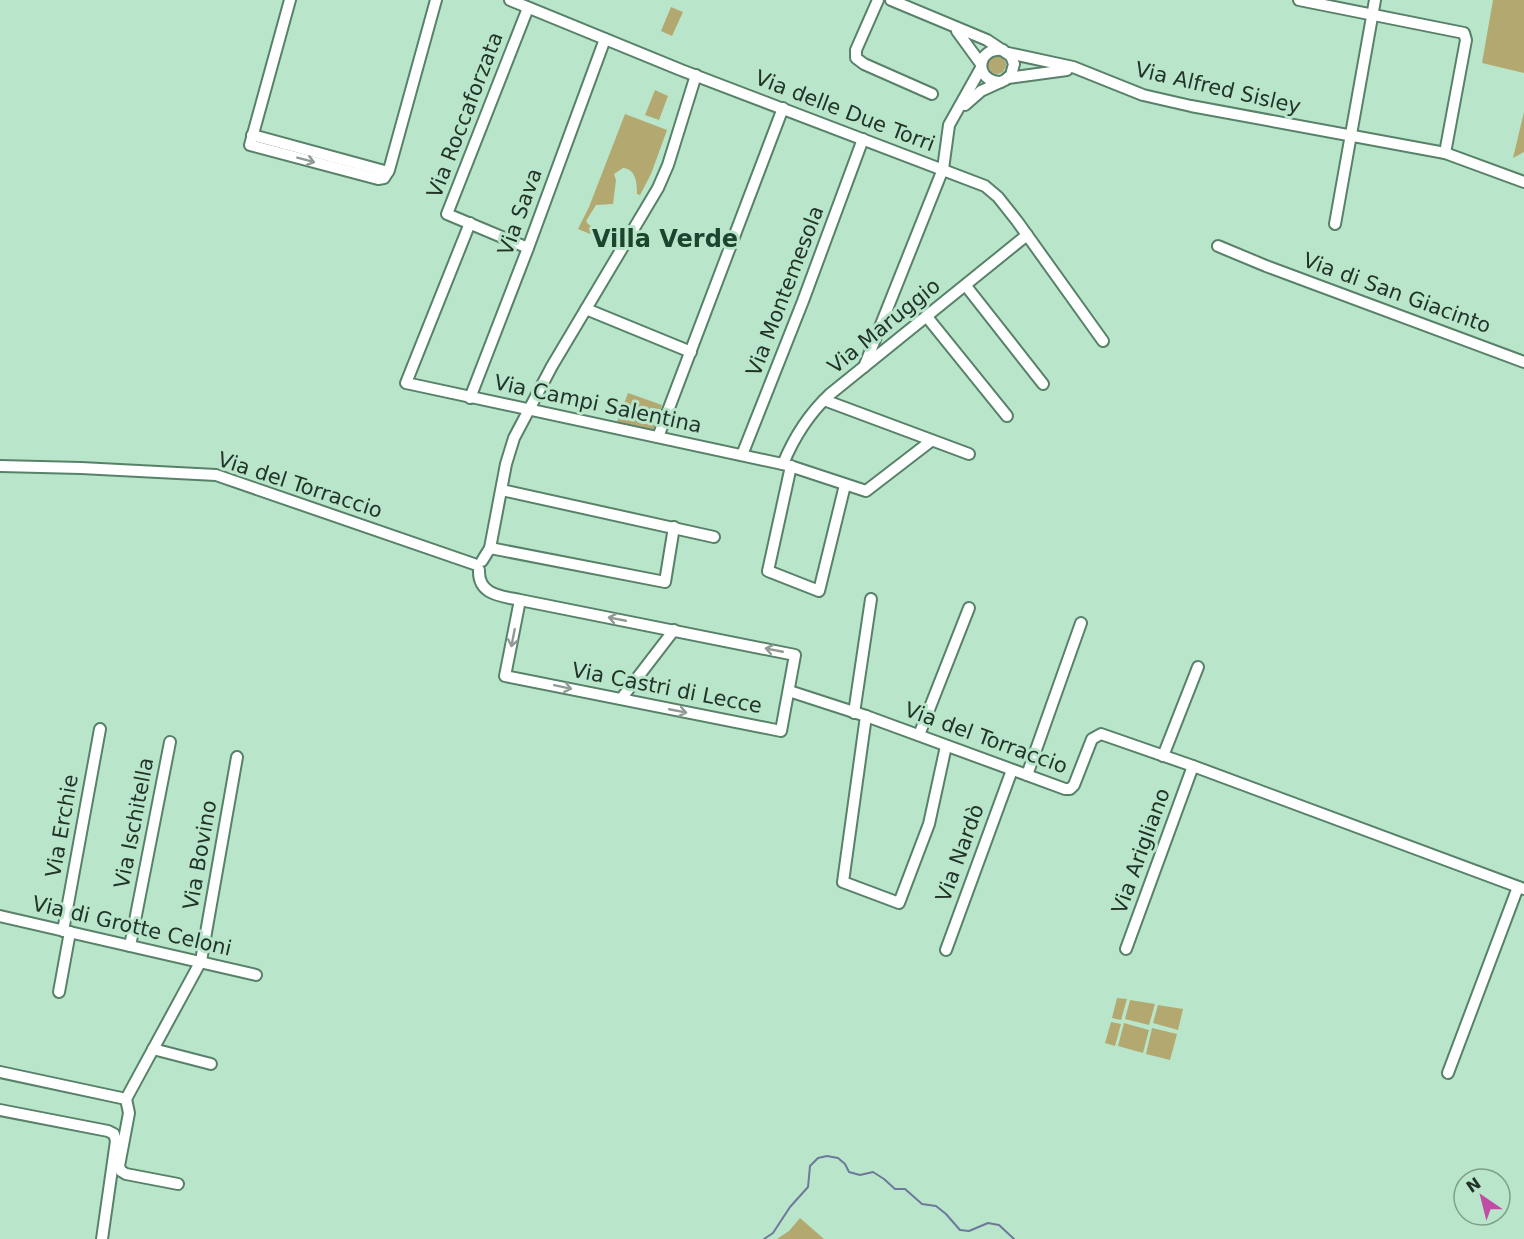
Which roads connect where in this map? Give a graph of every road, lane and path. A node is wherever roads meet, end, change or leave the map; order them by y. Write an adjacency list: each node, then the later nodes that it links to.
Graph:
1 (290, 0): 2 (street)
2 (436, 0)
3 (510, 0): 9 (street, Via delle Due Torri)
4 (878, 0): 18 (street)
5 (891, 0): 8 (street, Via Alfred Sisley)
6 (1299, 0): 10 (street)
7 (1375, 0): 10 (street)
8 (905, 3): 11 (street, Via Alfred Sisley)
9 (528, 8): 12 (street, Via delle Due Torri); 26 (street, Via Roccaforzata)
10 (1372, 14): 21 (street); 23 (street)
11 (955, 28): 13 (street, Via Alfred Sisley); 14 (street)
12 (604, 39): 16 (street, Via delle Due Torri); 30 (street, Via Sava)
13 (1005, 51): 14 (street); 15 (street, Via Alfred Sisley); 17 (street)
14 (981, 66): 17 (street); 20 (street)
15 (1079, 69): 17 (street); 21 (street, Via Alfred Sisley)
16 (696, 75): 19 (street, Via delle Due Torri); 32 (street)
17 (1004, 80): 20 (street)
18 (932, 94)
19 (783, 108): 22 (street, Via delle Due Torri); 35 (street)
20 (958, 110): 24 (street)
21 (1351, 137): 23 (street, Via Alfred Sisley); 27 (street)
22 (863, 139): 24 (street, Via delle Due Torri); 46 (street, Via Montemesola)
23 (1445, 153): 25 (street, Via Alfred Sisley)
24 (943, 169): 28 (street, Via delle Due Torri); 37 (street)
25 (1524, 182)
26 (470, 223): 30 (street); 39 (street, Via Campi Salentina)
27 (1335, 224)
28 (1027, 235): 31 (street, Via Maruggio); 34 (street, Via delle Due Torri)
29 (1218, 246): 36 (street, Via di San Giacinto)
30 (528, 248): 39 (street, Via Sava)
31 (966, 286): 33 (street, Via Maruggio); 38 (street)
32 (586, 309): 35 (street); 41 (street)
33 (927, 317): 37 (street, Via Maruggio); 42 (street)
34 (1103, 341)
35 (691, 352): 43 (street)
36 (1524, 362)
37 (864, 367): 40 (street, Via Maruggio)
38 (1043, 384)
39 (470, 398): 41 (street, Via Campi Salentina)
40 (824, 400): 44 (street); 47 (street, Via Maruggio)
41 (529, 408): 43 (street, Via Campi Salentina); 50 (street)
42 (1007, 416)
43 (658, 437): 46 (street, Via Campi Salentina)
44 (932, 441): 45 (street); 49 (street, Via Campi Salentina)
45 (969, 454)
46 (742, 455): 47 (street, Via Campi Salentina)
47 (787, 465): 49 (street, Via Campi Salentina); 49 (street, Via Maruggio)
48 (0, 466): 54 (street, Via del Torraccio)
49 (845, 485)
50 (502, 490): 51 (street); 53 (street)
51 (674, 527): 52 (street); 53 (street)
52 (714, 537)
53 (490, 548): 54 (street)
54 (478, 565): 55 (street)
55 (520, 600): 59 (street, one-way to 55); 62 (street, Via Castri di Lecce, one-way to 62)
56 (872, 600): 63 (street)
57 (969, 608): 66 (street)
58 (1081, 623): 73 (street)
59 (674, 630): 61 (street, one-way to 59); 62 (street)
60 (1198, 667): 69 (street)
61 (789, 692): 62 (street, Via Castri di Lecce, one-way to 61); 63 (street, Via del Torraccio)
62 (621, 699)
63 (854, 713): 64 (street, Via del Torraccio)
64 (866, 716): 66 (street, Via del Torraccio); 68 (street)
65 (100, 729): 76 (street, Via Erchie)
66 (919, 735): 68 (street, Via del Torraccio)
67 (170, 742): 77 (street, Via Ischitella)
68 (946, 746): 72 (street, Via del Torraccio)
69 (1163, 756): 71 (street, Via del Torraccio); 73 (street, Via del Torraccio)
70 (237, 757): 80 (street, Via Bovino)
71 (1193, 766): 74 (street, Via del Torraccio); 78 (street, Via Arigliano)
72 (1012, 770): 73 (street, Via del Torraccio); 79 (street, Via Nardò)
73 (1027, 775)
74 (1521, 888): 86 (street)
75 (0, 916): 76 (street, Via di Grotte Celoni)
76 (66, 931): 77 (street, Via di Grotte Celoni); 82 (street, Via Erchie)
77 (130, 946): 80 (street, Via di Grotte Celoni)
78 (1126, 949)
79 (946, 950)
80 (201, 961): 81 (street, Via di Grotte Celoni); 83 (street, Via Bovino)
81 (256, 975)
82 (59, 992)
83 (153, 1049): 84 (street); 87 (street, Via Bovino)
84 (211, 1064)
85 (0, 1072): 87 (street)
86 (1448, 1073)
87 (126, 1099): 89 (street)
88 (0, 1110): 90 (street)
89 (178, 1184)
90 (102, 1239)

